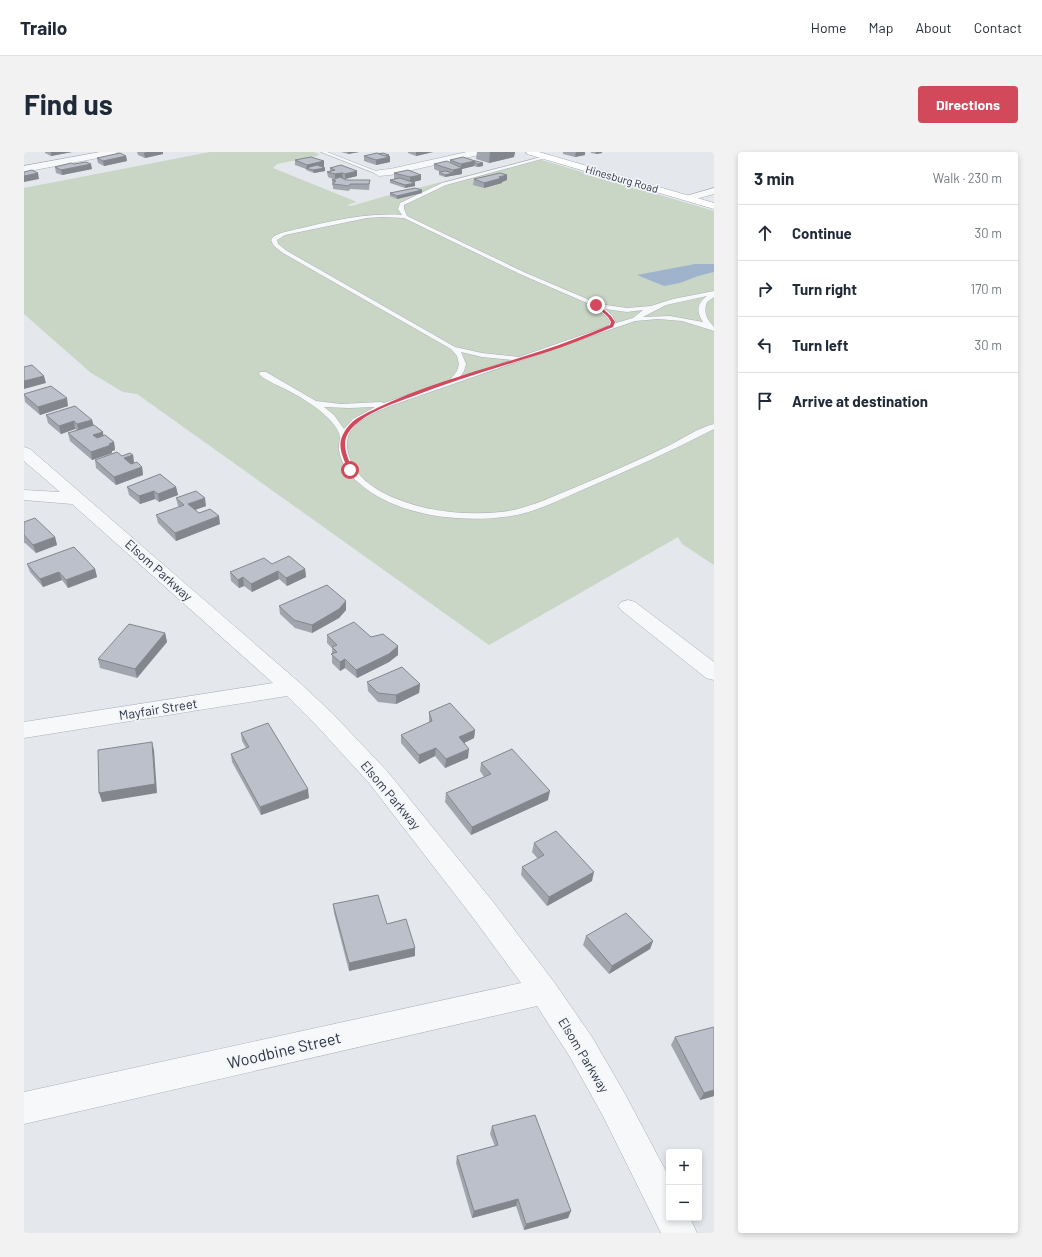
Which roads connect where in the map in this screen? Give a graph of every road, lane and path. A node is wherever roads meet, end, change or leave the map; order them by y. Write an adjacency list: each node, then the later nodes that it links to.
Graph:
1 (114, 152): 8 (street)
2 (323, 152): 10 (lane)
3 (465, 152): 10 (street)
4 (479, 152): 10 (street)
5 (532, 152): 7 (main road, Hinesburg Road)
6 (30, 157): 8 (street)
7 (547, 157): 12 (main road, Hinesburg Road); 14 (lane)
8 (46, 165): 9 (street)
9 (24, 169)
10 (379, 173)
11 (714, 190): 12 (street)
12 (689, 198): 13 (main road, Hinesburg Road)
13 (714, 206)
14 (405, 217): 16 (lane); 24 (lane)
15 (714, 294): 17 (lane); 23 (lane)
16 (596, 305): 18 (lane); 22 (lane)
17 (650, 308): 18 (lane); 19 (lane)
18 (627, 310): 19 (lane)
19 (642, 314): 20 (lane); 21 (lane)
20 (658, 317): 21 (lane); 23 (lane)
21 (635, 319): 22 (lane)
22 (611, 326): 25 (lane)
23 (713, 328)
24 (453, 348): 25 (lane); 27 (lane)
25 (526, 357): 27 (lane)
26 (263, 374): 28 (lane)
27 (452, 380): 29 (lane)
28 (309, 400): 29 (lane); 31 (lane)
29 (392, 403): 31 (lane)
30 (714, 426): 31 (lane)
31 (344, 436)
32 (24, 452): 34 (street, Elsom Parkway)
33 (24, 495): 34 (street)
34 (78, 499): 37 (street, Elsom Parkway)
35 (628, 606): 36 (street)
36 (714, 673)
37 (292, 688): 38 (street, Mayfair Street); 39 (street, Elsom Parkway)
38 (24, 730)
39 (544, 991): 40 (street, Woodbine Street); 41 (street, Elsom Parkway)
40 (24, 1108)
41 (666, 1207)
42 (673, 1221): 43 (street)
43 (679, 1233)

